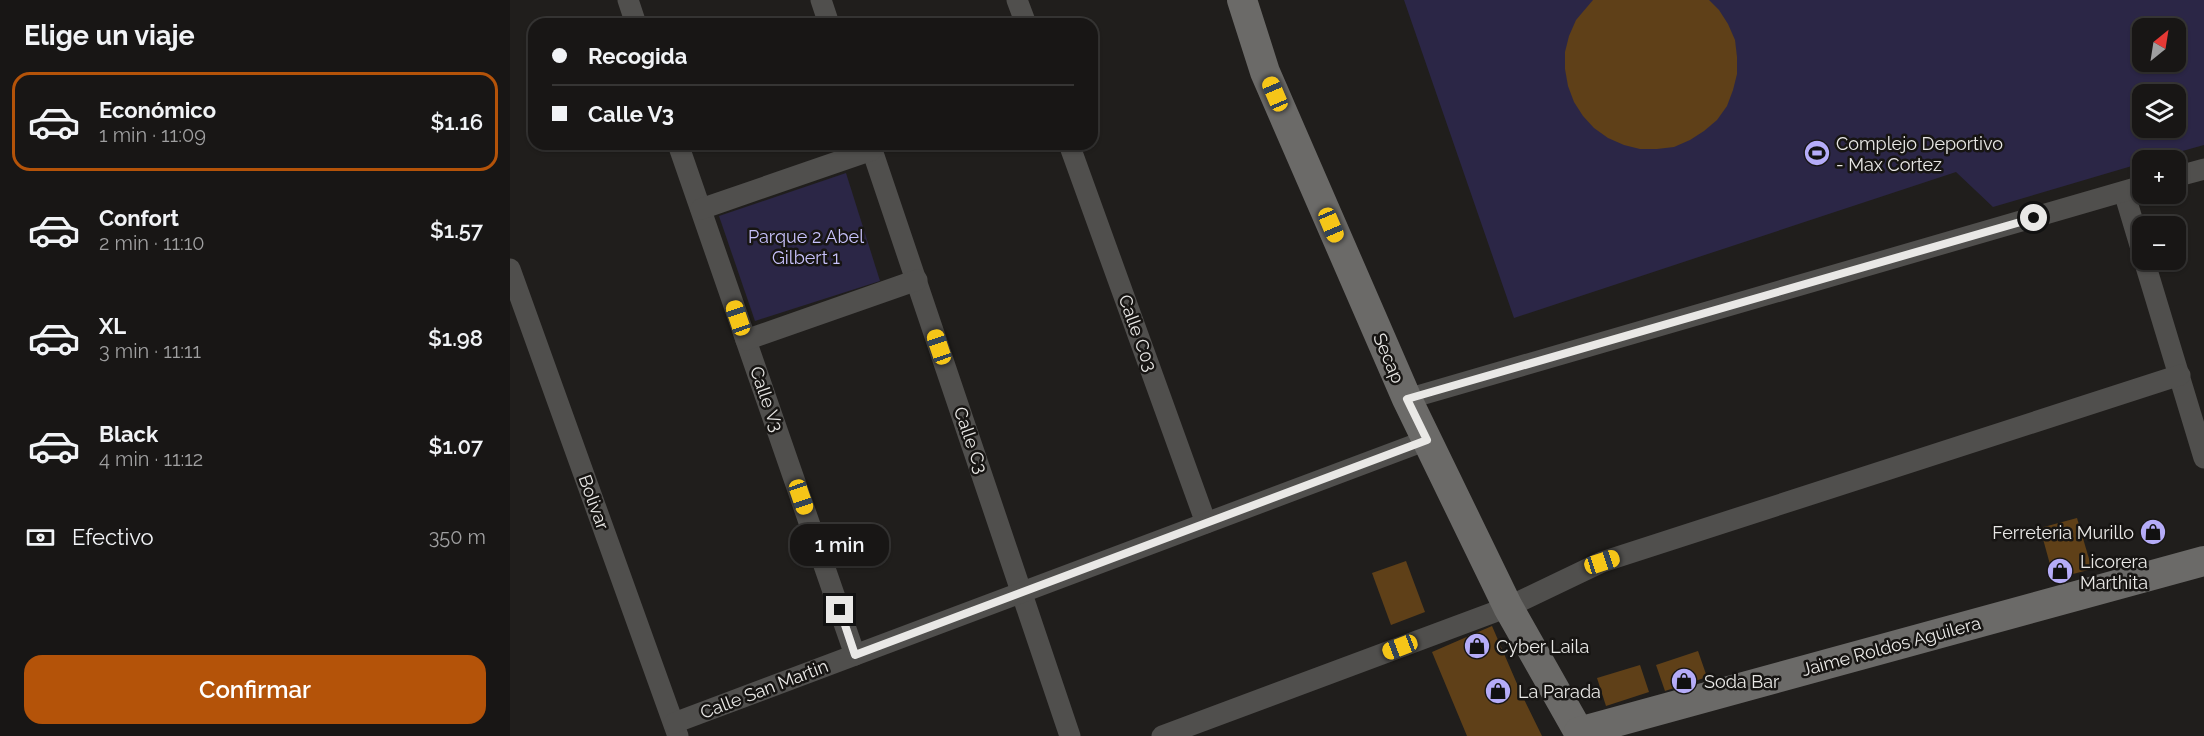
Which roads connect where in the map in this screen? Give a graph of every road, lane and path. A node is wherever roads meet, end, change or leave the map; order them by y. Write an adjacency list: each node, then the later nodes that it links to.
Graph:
1 (628, 0): 5 (street)
2 (821, 0): 6 (street)
3 (1017, 0): 7 (street)
4 (1242, 0): 21 (street, Secap)
5 (634, 18)
6 (827, 18)
7 (1024, 18)
8 (680, 150): 15 (street, Calle V3)
9 (863, 150): 15 (street)
10 (872, 150): 18 (street, Calle C3)
11 (1071, 150): 24 (street, Calle C03)
12 (2204, 168): 13 (street)
13 (2186, 174)
14 (2132, 189): 21 (street)
15 (701, 209): 19 (street, Calle V3)
16 (510, 269): 29 (street, Bolivar)
17 (2147, 270): 20 (street)
18 (917, 280): 19 (street); 26 (street, Calle C3)
19 (746, 340): 28 (street, Calle V3)
20 (2180, 375): 23 (street); 27 (street)
21 (1407, 399): 22 (street, Secap)
22 (1427, 440): 24 (street, Calle San Martin); 27 (street, Secap)
23 (2204, 458)
24 (1206, 523): 26 (street, Calle San Martin)
25 (2204, 561): 30 (street, Jaime Roldos Aguilera)
26 (1022, 592): 28 (street, Calle San Martin); 31 (street, Calle C3)
27 (1508, 607): 30 (street, Secap); 32 (street)
28 (855, 655): 29 (street, Calle San Martin)
29 (676, 730)
30 (1580, 734)
31 (1070, 736)
32 (1162, 736)

